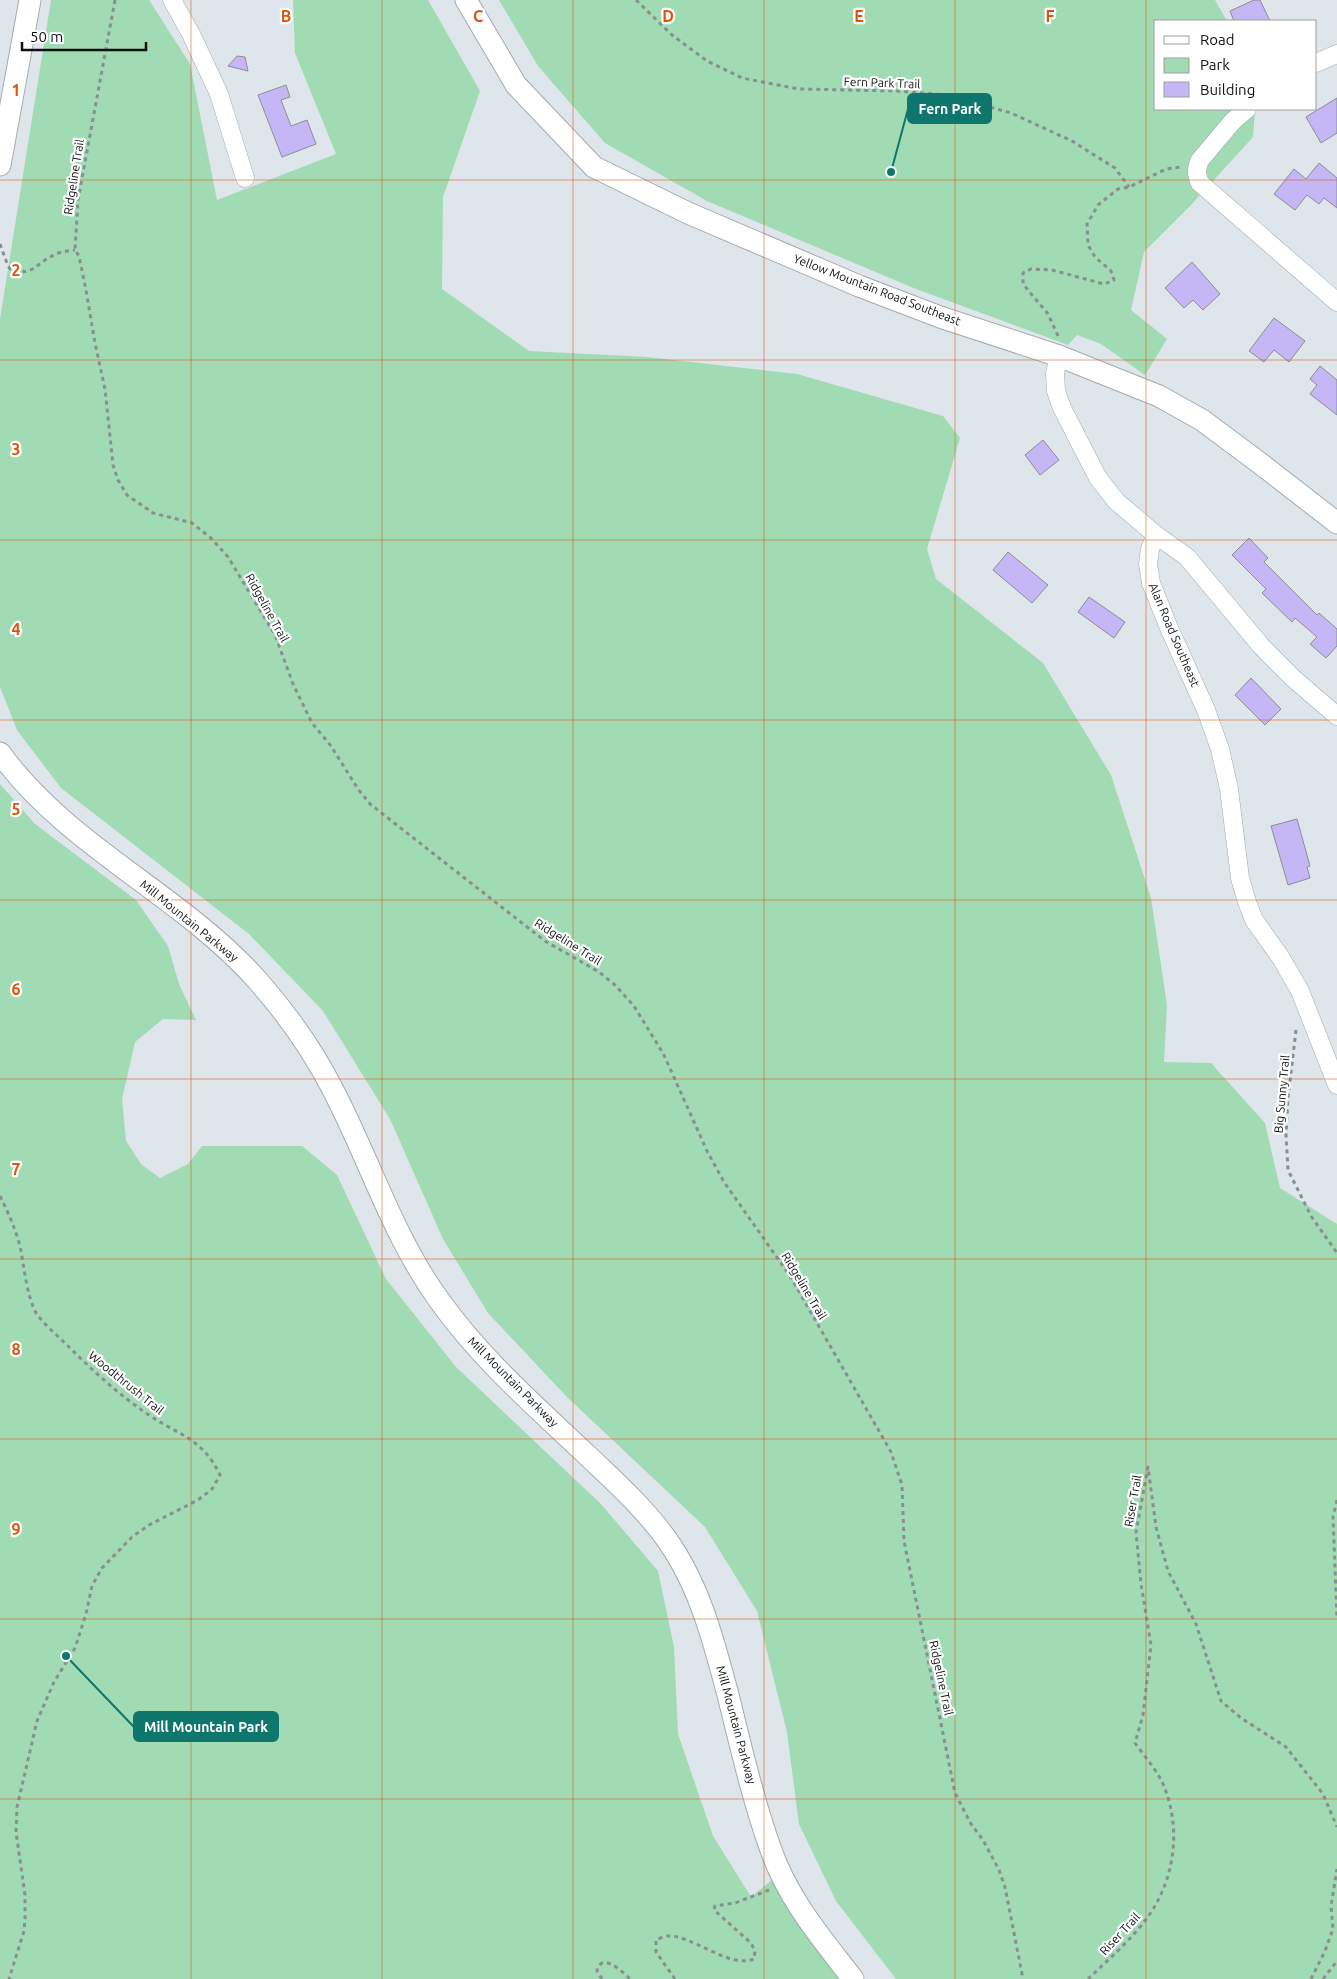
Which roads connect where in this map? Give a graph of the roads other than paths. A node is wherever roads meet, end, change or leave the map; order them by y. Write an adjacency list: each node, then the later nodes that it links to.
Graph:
1 (30, 0): 7 (street)
2 (172, 0): 8 (street)
3 (466, 0): 10 (street, Yellow Mountain Road Southeast)
4 (1337, 54): 5 (street)
5 (1317, 63)
6 (1246, 110): 9 (street)
7 (0, 165)
8 (245, 178)
9 (1337, 302)
10 (1059, 356): 11 (street, Yellow Mountain Road Southeast); 12 (street)
11 (1337, 524)
12 (1156, 535): 13 (street); 15 (street, Alan Road Southeast)
13 (1337, 716)
14 (0, 753): 16 (street, Mill Mountain Parkway)
15 (1337, 1085)
16 (853, 1979)

